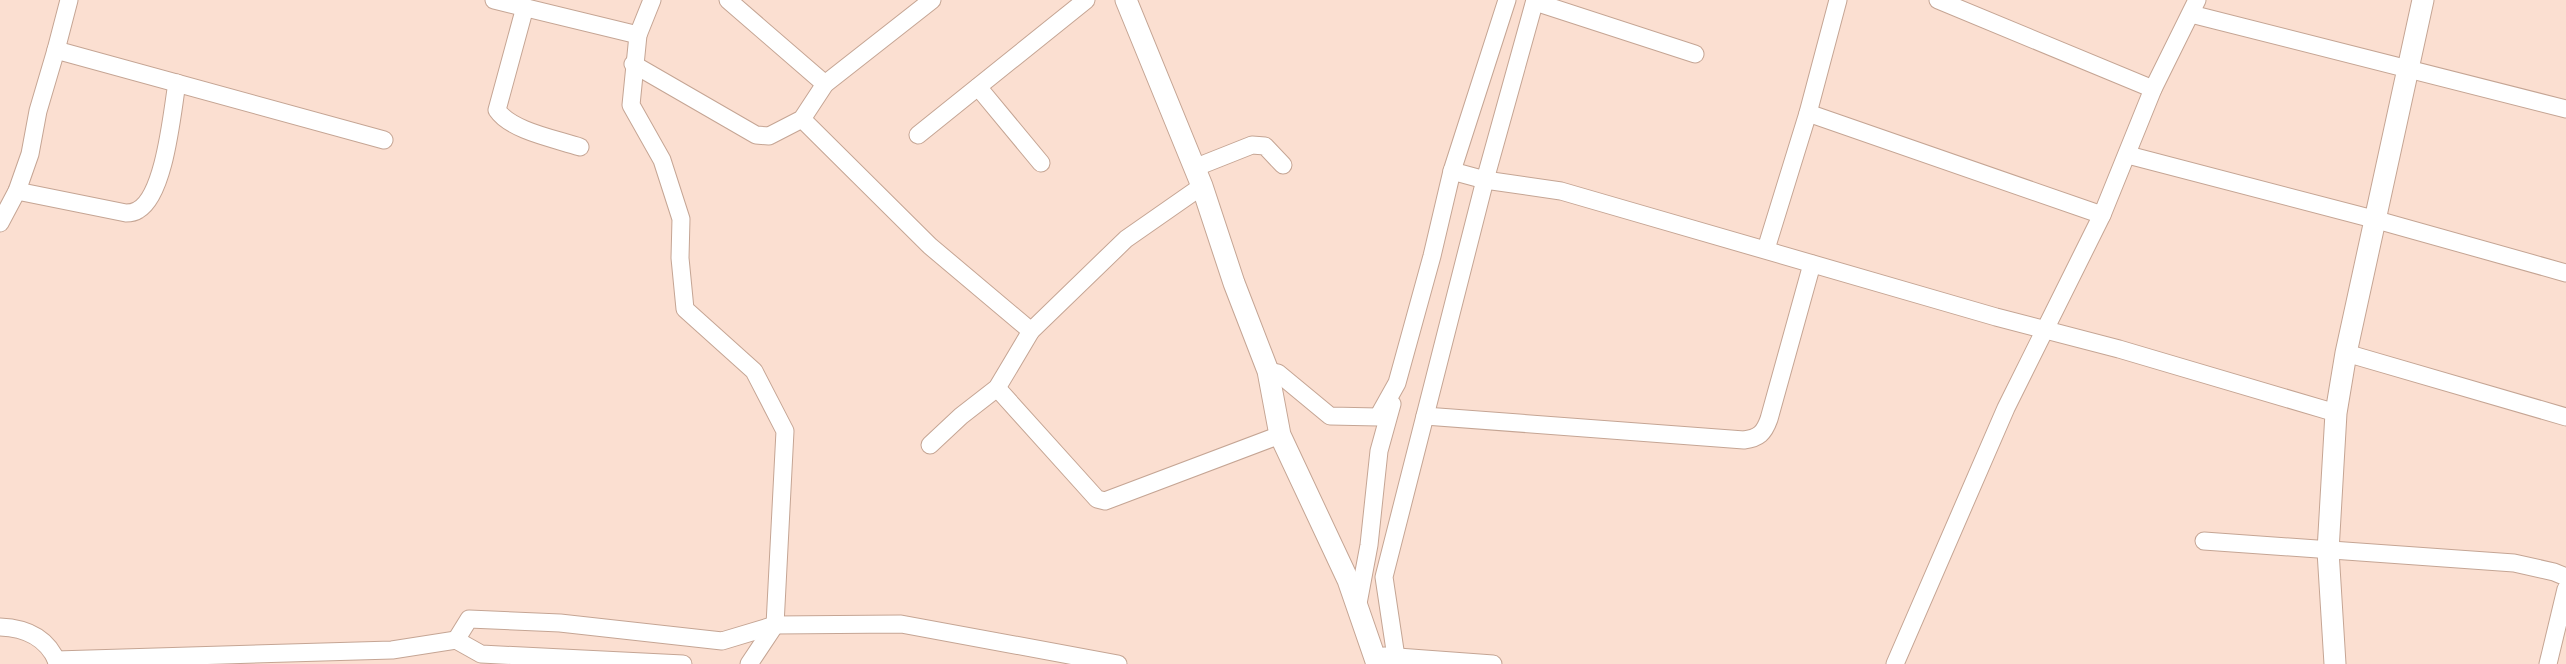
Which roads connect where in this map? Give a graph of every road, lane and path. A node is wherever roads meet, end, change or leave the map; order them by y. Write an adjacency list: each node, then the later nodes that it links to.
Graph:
1 (69, 0): 16 (street)
2 (494, 0): 13 (street)
3 (652, 0): 15 (street)
4 (728, 0): 21 (street)
5 (932, 0): 21 (street)
6 (1086, 0): 22 (street)
7 (1126, 0): 34 (street)
8 (1507, 0): 33 (street)
9 (1838, 0): 25 (street)
10 (1938, 0): 23 (street)
11 (2423, 0): 19 (street)
12 (1535, 1): 17 (street); 35 (street)
13 (525, 7): 15 (street); 29 (street)
14 (2194, 7): 19 (street); 23 (street)
15 (638, 35): 18 (street)
16 (56, 50): 20 (street); 36 (street)
17 (1695, 54)
18 (633, 64): 26 (street); 59 (street)
19 (2407, 68): 24 (street); 38 (street)
20 (177, 83): 28 (street); 36 (street)
21 (825, 84): 26 (street)
22 (978, 87): 27 (street); 31 (street)
23 (2153, 89): 30 (street)
24 (2566, 109)
25 (1808, 113): 37 (street); 40 (street)
26 (802, 118): 44 (street)
27 (918, 135)
28 (384, 140)
29 (580, 148)
30 (2128, 155): 37 (street); 38 (street)
31 (1041, 163)
32 (1283, 165): 34 (street)
33 (1452, 171): 35 (street); 47 (street)
34 (1198, 177): 44 (street); 46 (street)
35 (1485, 180): 40 (street); 50 (street)
36 (16, 191): 39 (street)
37 (2102, 215): 43 (street)
38 (2376, 220): 42 (street); 45 (street)
39 (0, 223)
40 (1766, 249): 41 (street)
41 (1812, 264): 43 (street); 50 (street)
42 (2566, 273)
43 (2044, 328): 49 (street); 69 (street)
44 (1031, 331): 48 (street)
45 (2346, 353): 49 (street); 51 (street)
46 (1268, 371): 47 (street); 52 (street)
47 (1397, 383): 58 (street)
48 (998, 388): 52 (street); 53 (street)
49 (2336, 413): 55 (street)
50 (1425, 416): 62 (street)
51 (2566, 417)
52 (1280, 435): 58 (street)
53 (930, 445)
54 (2204, 541): 55 (street)
55 (2328, 551): 56 (street); 70 (street)
56 (2566, 577)
57 (2566, 589): 71 (street)
58 (1358, 609): 63 (street)
59 (775, 625): 61 (street); 66 (street); 67 (street)
60 (0, 627): 64 (street)
61 (456, 640): 64 (street); 65 (street)
62 (1396, 657): 63 (street); 68 (street)
63 (1375, 660)
64 (57, 662)
65 (683, 664)
66 (749, 664)
67 (1118, 664)
68 (1493, 664)
69 (1895, 664)
70 (2335, 664)
71 (2548, 664)

